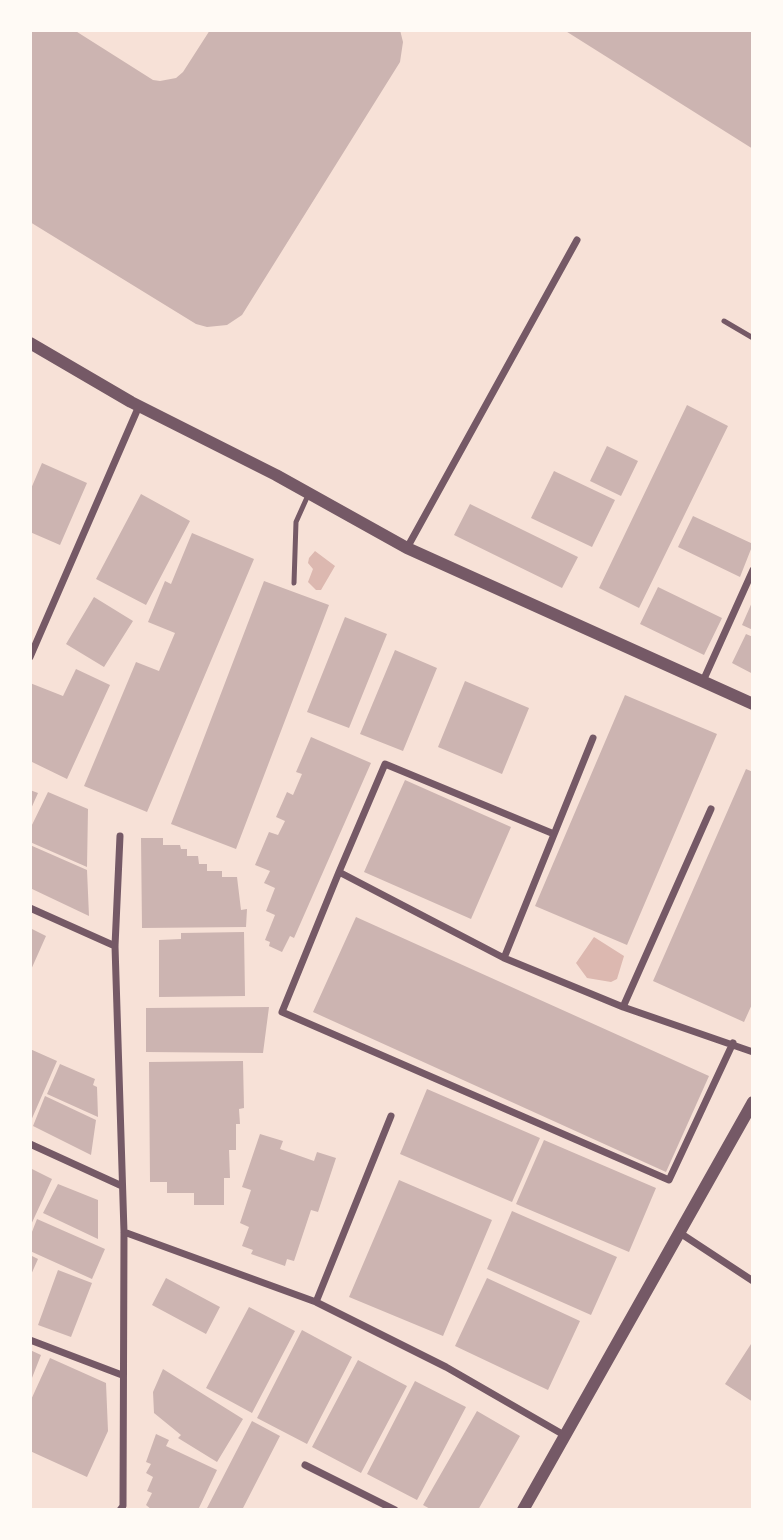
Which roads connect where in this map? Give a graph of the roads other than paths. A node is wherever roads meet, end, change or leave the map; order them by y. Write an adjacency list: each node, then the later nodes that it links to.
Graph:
1 (577, 240): 7 (street)
2 (724, 321): 3 (lane)
3 (753, 338)
4 (30, 343): 5 (street)
5 (139, 406): 6 (street); 10 (street)
6 (309, 494): 7 (street); 9 (lane)
7 (407, 548): 11 (street)
8 (753, 570): 11 (street)
9 (294, 583)
10 (30, 657)
11 (703, 681): 12 (street)
12 (753, 704)
13 (593, 738): 15 (street)
14 (711, 808): 21 (street)
15 (554, 834): 17 (street); 20 (street)
16 (120, 836): 19 (street)
17 (339, 872): 20 (street); 22 (street)
18 (30, 908): 19 (street)
19 (115, 946): 27 (street)
20 (504, 958): 21 (street)
21 (623, 1007): 22 (street)
22 (733, 1043): 23 (street)
23 (753, 1052)
24 (753, 1102): 29 (street)
25 (391, 1116): 31 (street)
26 (30, 1144): 27 (street)
27 (122, 1186): 28 (street)
28 (124, 1232): 31 (street); 33 (street)
29 (680, 1233): 30 (street); 34 (street)
30 (753, 1281)
31 (316, 1302): 34 (street)
32 (30, 1340): 33 (street)
33 (122, 1375): 36 (street)
34 (564, 1435): 38 (street)
35 (305, 1465): 37 (street)
36 (120, 1510)
37 (395, 1510)
38 (523, 1510)

